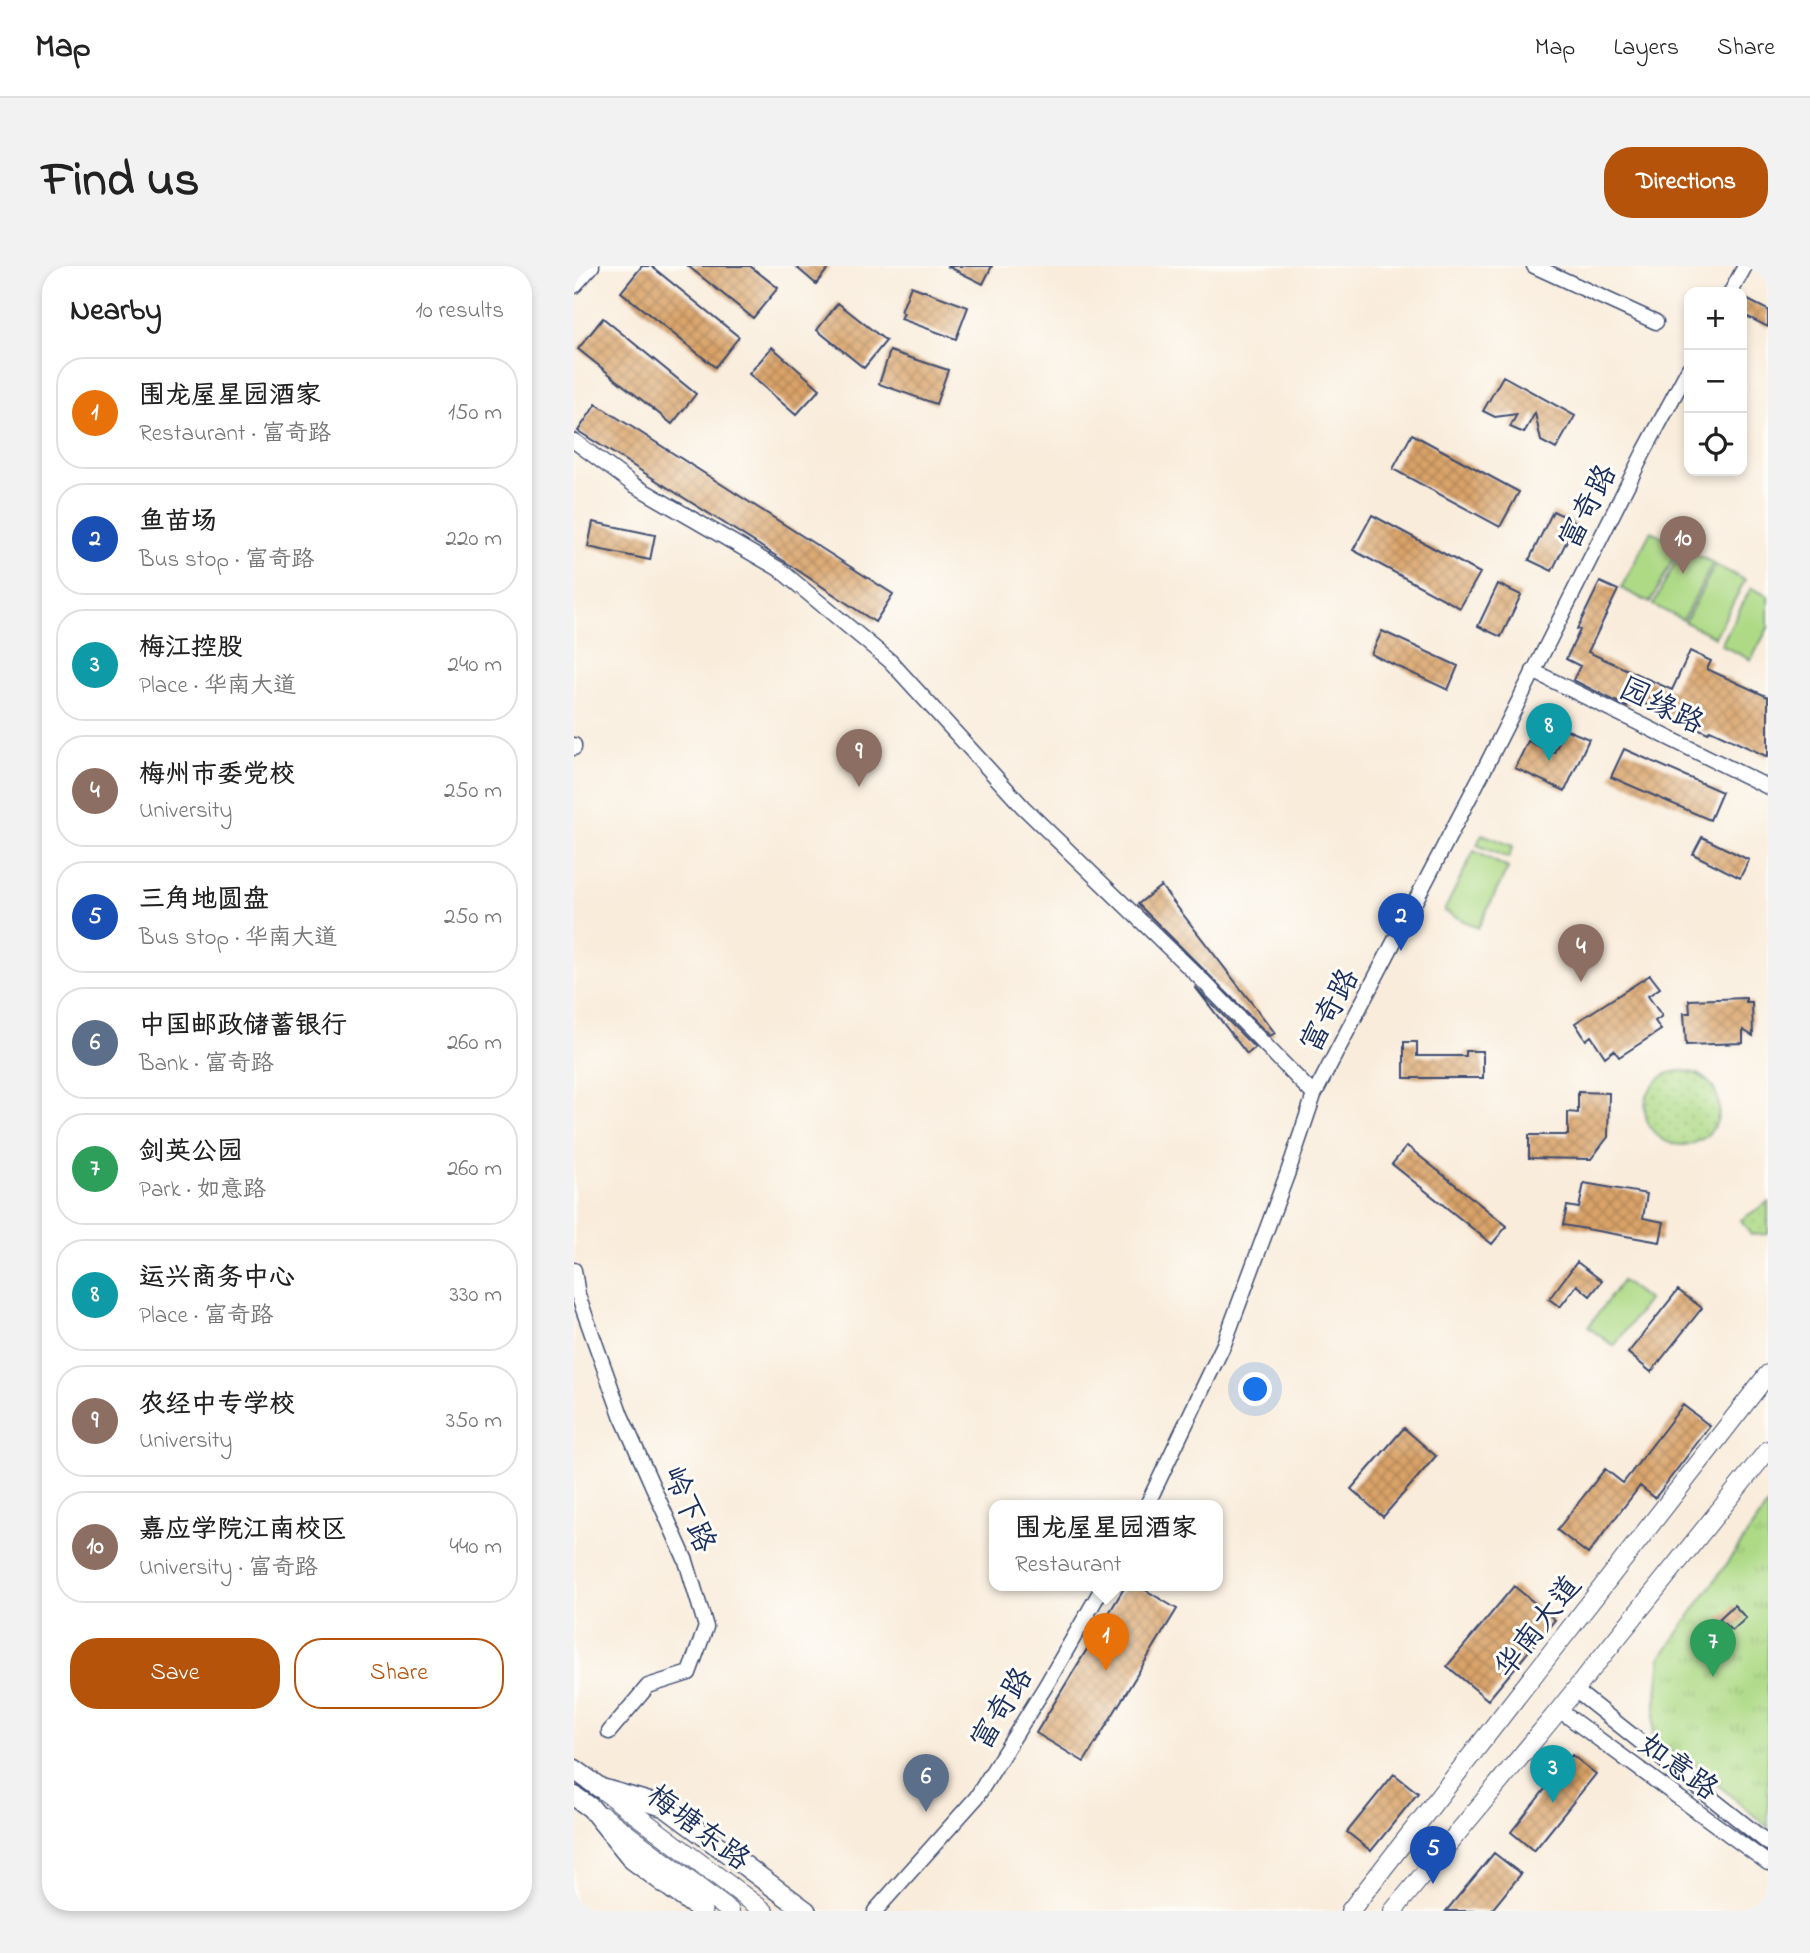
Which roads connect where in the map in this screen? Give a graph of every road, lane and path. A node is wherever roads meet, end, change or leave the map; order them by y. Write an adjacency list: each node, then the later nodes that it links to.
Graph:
1 (592, 266): 4 (street)
2 (1534, 266): 6 (street)
3 (1745, 266): 5 (street)
4 (574, 286)
5 (1734, 287)
6 (1656, 322)
7 (1684, 378): 9 (street, 富奇路)
8 (574, 441): 11 (street)
9 (1533, 671): 10 (street, 园缘路); 11 (street, 富奇路)
10 (1768, 787)
11 (1314, 1095): 15 (street, 富奇路)
12 (574, 1270): 19 (street, 岭下路)
13 (1768, 1374): 31 (main road, 华南大道)
14 (1768, 1450): 17 (main road)
15 (1149, 1500)
16 (1100, 1591): 30 (street, 富奇路)
17 (1575, 1690): 18 (main road); 24 (street, 如意路)
18 (1559, 1710): 25 (street, 如意路); 32 (main road)
19 (609, 1732)
20 (574, 1769): 21 (highway)
21 (600, 1788): 28 (main road, 梅塘东路); 29 (highway)
22 (574, 1796): 23 (highway)
23 (591, 1808): 26 (highway); 27 (main road, 梅塘东路)
24 (1768, 1843)
25 (1768, 1863)
26 (702, 1911)
27 (730, 1911)
28 (764, 1911)
29 (806, 1911)
30 (875, 1911)
31 (1350, 1911)
32 (1393, 1911)

